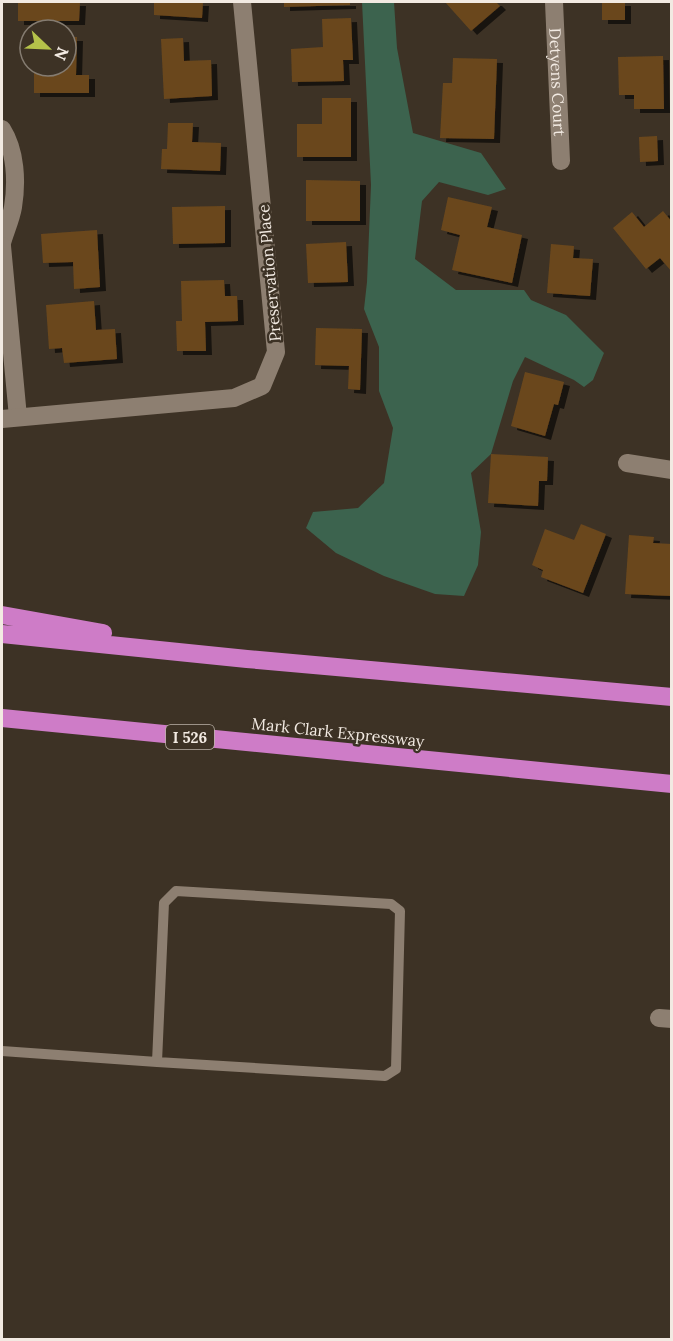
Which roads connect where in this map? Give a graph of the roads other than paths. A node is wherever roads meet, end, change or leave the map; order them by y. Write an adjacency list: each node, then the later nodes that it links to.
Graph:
1 (242, 2): 6 (street, Preservation Place)
2 (554, 2): 4 (street, Detyens Court)
3 (2, 129): 5 (street)
4 (561, 161)
5 (2, 244): 6 (street)
6 (10, 418)
7 (627, 464): 8 (street)
8 (672, 470)
9 (2, 615): 11 (highway)
10 (2, 634): 11 (highway)
11 (247, 659): 12 (highway)
12 (672, 697)
13 (2, 718): 14 (highway, Mark Clark Expressway / I 526)
14 (672, 784)
15 (2, 1051): 16 (lane)
16 (157, 1062): 16 (lane)

